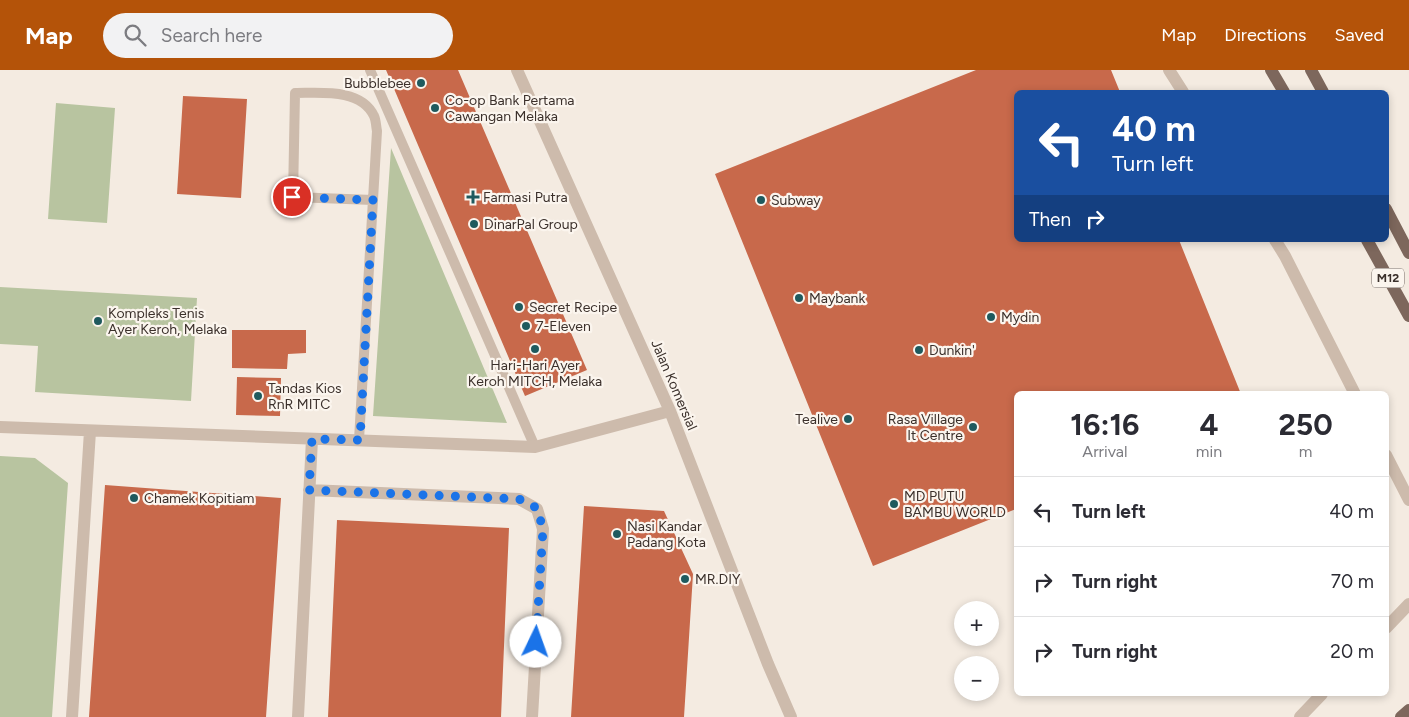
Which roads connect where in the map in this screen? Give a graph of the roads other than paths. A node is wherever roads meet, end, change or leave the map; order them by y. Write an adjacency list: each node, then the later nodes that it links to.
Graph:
1 (370, 70): 21 (lane)
2 (517, 70): 16 (street, Jalan Komersial)
3 (1169, 70): 6 (street)
4 (1270, 70): 7 (main road)
5 (1311, 70): 8 (main road)
6 (1182, 90)
7 (1283, 90)
8 (1322, 90)
9 (373, 200): 9 (lane); 20 (lane)
10 (1389, 215): 13 (main road, M12)
11 (1276, 242): 15 (street)
12 (1368, 242): 14 (main road, M12)
13 (1409, 253)
14 (1409, 316)
15 (1353, 391)
16 (670, 411): 21 (street); 32 (street, Jalan Komersial)
17 (0, 427): 18 (street)
18 (90, 431): 19 (street); 29 (street)
19 (312, 439): 20 (street); 23 (street)
20 (360, 440): 21 (street)
21 (535, 447)
22 (1389, 461): 24 (street)
23 (309, 490): 30 (street); 31 (street)
24 (1409, 500)
25 (1409, 604): 26 (street)
26 (1389, 625)
27 (1320, 696): 33 (street)
28 (1409, 710): 34 (main road)
29 (72, 717)
30 (298, 717)
31 (532, 717)
32 (791, 717)
33 (1300, 717)
34 (1401, 717)

